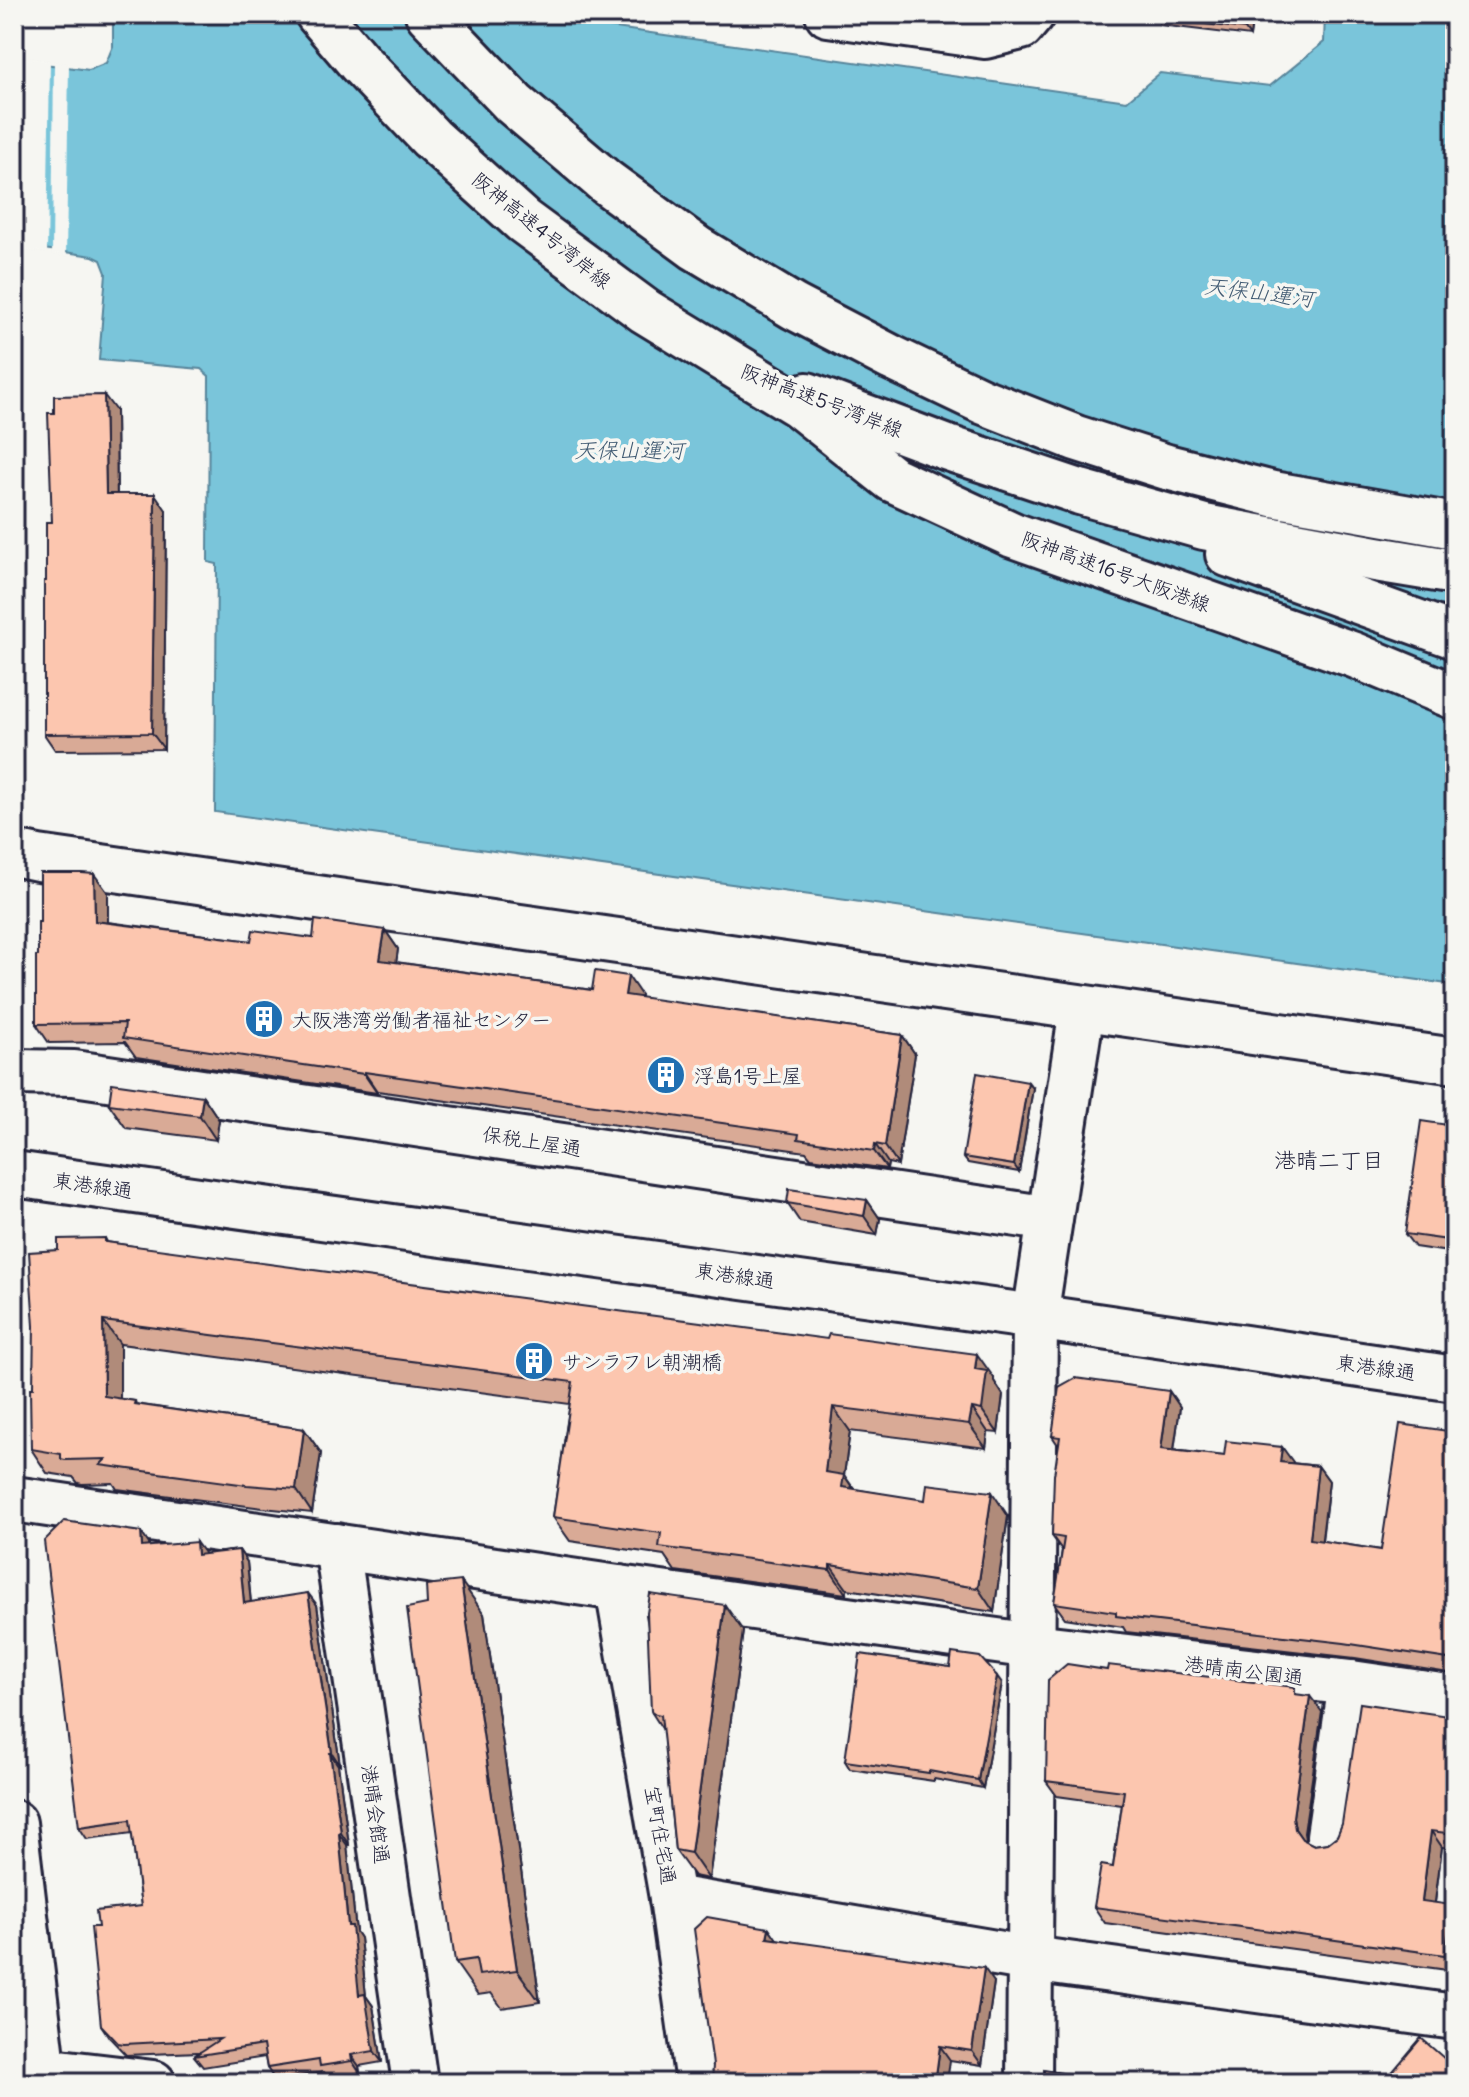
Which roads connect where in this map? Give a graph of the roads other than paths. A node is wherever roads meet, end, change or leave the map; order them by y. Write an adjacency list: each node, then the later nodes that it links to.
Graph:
1 (301, 14): 10 (main road, 阪神高速5号湾岸線)
2 (318, 14): 7 (main road, 阪神高速4号湾岸線)
3 (428, 14): 8 (main road)
4 (451, 14): 9 (main road)
5 (828, 14): 6 (main road)
6 (1027, 21)
7 (799, 405): 11 (main road); 12 (main road, 阪神高速16号大阪港線)
8 (1455, 526)
9 (1455, 541)
10 (1455, 572)
11 (1455, 636)
12 (1455, 697)
13 (14, 853): 14 (main road)
14 (1082, 1009): 15 (main road); 18 (main road)
15 (1455, 1061)
16 (14, 1072): 18 (main road, 保税上屋通)
17 (14, 1174): 19 (main road, 東港線通)
18 (1050, 1219): 19 (main road)
19 (1035, 1317): 20 (main road, 東港線通); 24 (main road)
20 (1455, 1379)
21 (14, 1499): 22 (main road, 港晴南公園通)
22 (337, 1546): 23 (main road, 港晴南公園通); 34 (main road, 港晴会館通)
23 (618, 1588): 24 (main road, 港晴南公園通); 29 (main road, 宝町住宅通)
24 (1033, 1646): 25 (main road, 港晴南公園通); 30 (main road)
25 (1351, 1683): 26 (main road, 港晴南公園通); 28 (main road)
26 (1455, 1698)
27 (14, 1823): 32 (main road)
28 (1329, 1836)
29 (672, 1898): 30 (main road); 35 (main road, 宝町住宅通)
30 (1031, 1959): 31 (main road); 36 (main road)
31 (1455, 2017)
32 (34, 2074): 33 (main road)
33 (153, 2083)
34 (415, 2083)
35 (698, 2083)
36 (1029, 2083)

